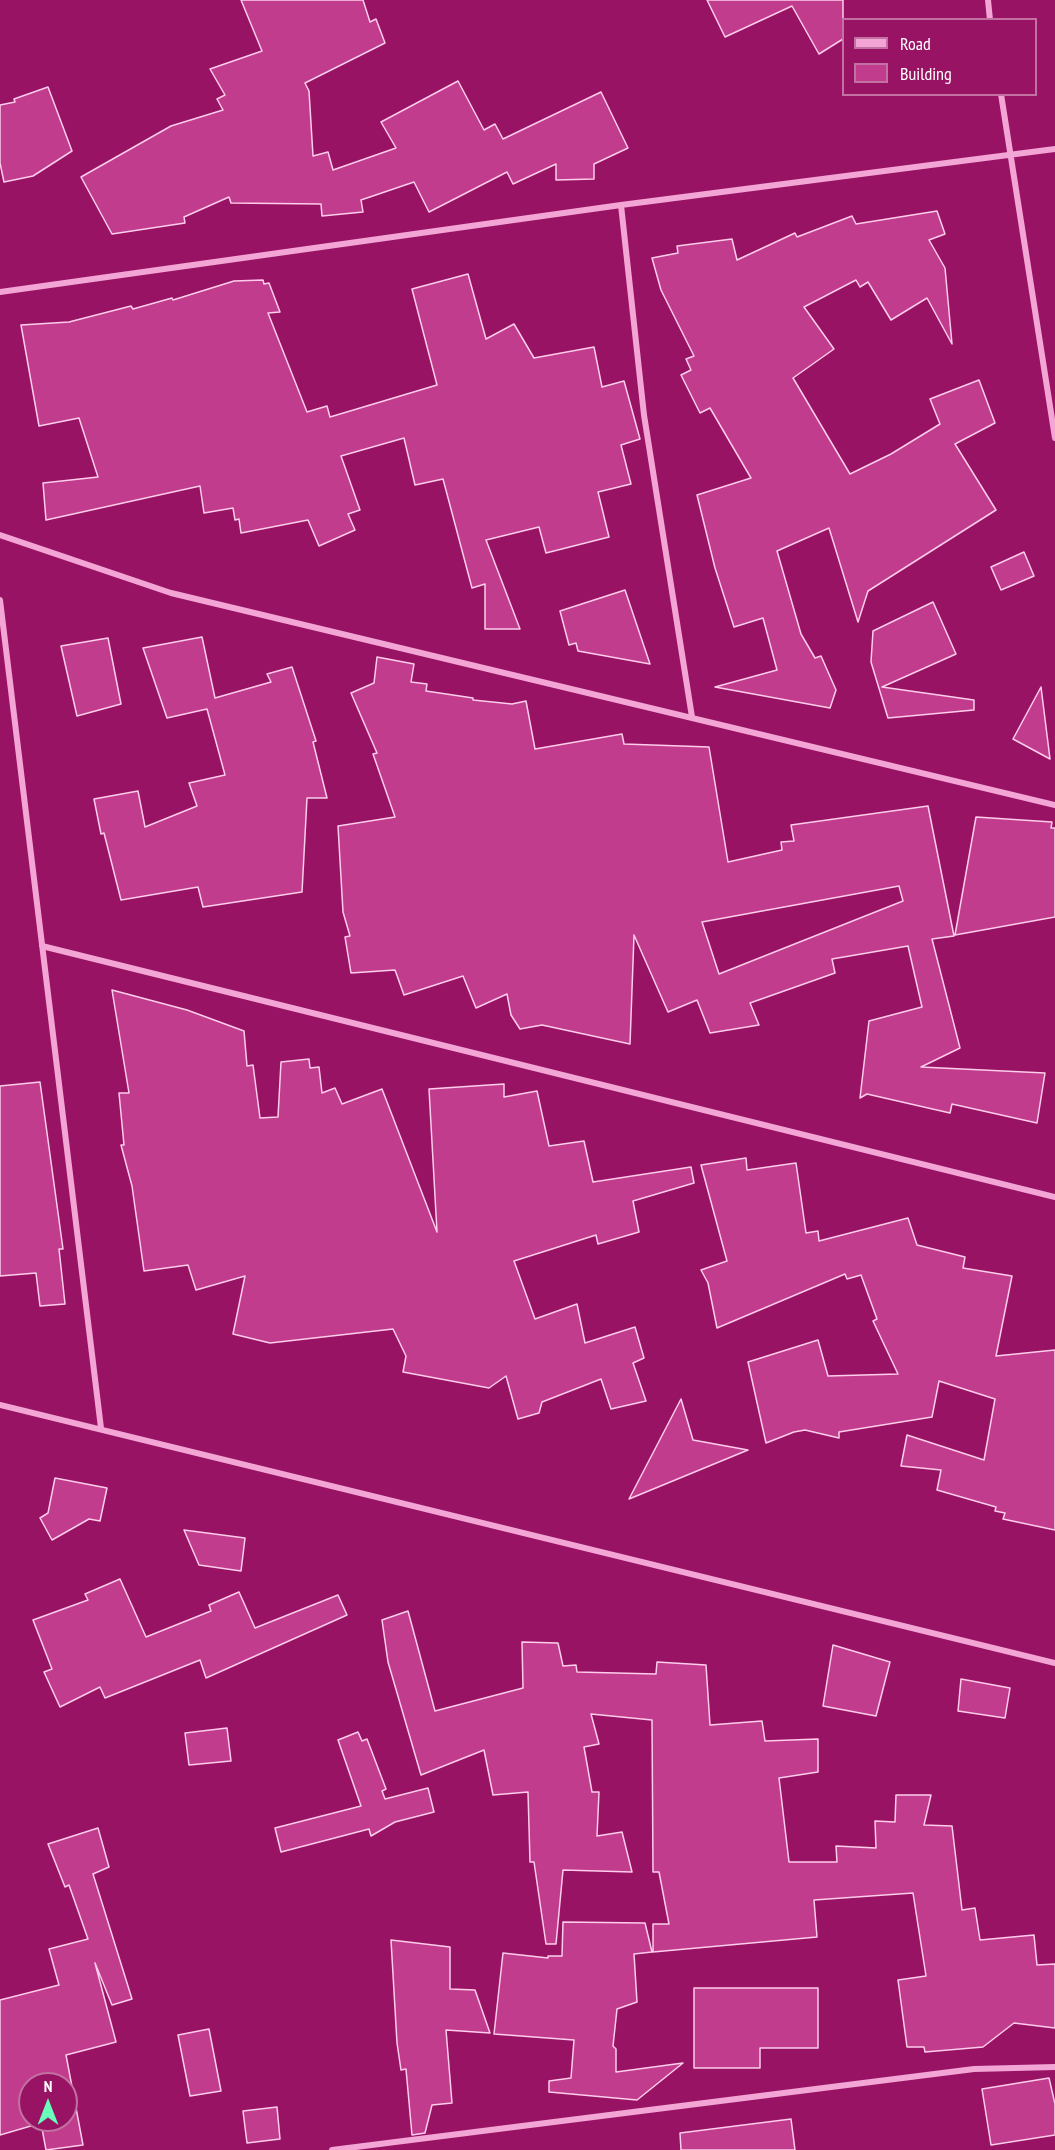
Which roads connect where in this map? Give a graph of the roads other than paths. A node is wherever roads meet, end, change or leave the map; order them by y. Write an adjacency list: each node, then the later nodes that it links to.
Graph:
1 (988, 0): 2 (street)
2 (990, 18)
3 (1001, 96): 5 (street)
4 (1055, 149): 5 (street)
5 (1009, 155): 6 (street); 8 (street)
6 (621, 205): 7 (street); 12 (street)
7 (0, 292)
8 (1055, 438)
9 (0, 535): 12 (street)
10 (0, 600): 11 (street)
11 (3, 647): 14 (street)
12 (692, 717): 13 (street)
13 (1055, 805)
14 (42, 946): 15 (street); 17 (street)
15 (1055, 1197)
16 (0, 1404): 17 (street)
17 (101, 1428): 18 (street)
18 (1055, 1664)
19 (1055, 2067): 20 (street)
20 (332, 2150)

